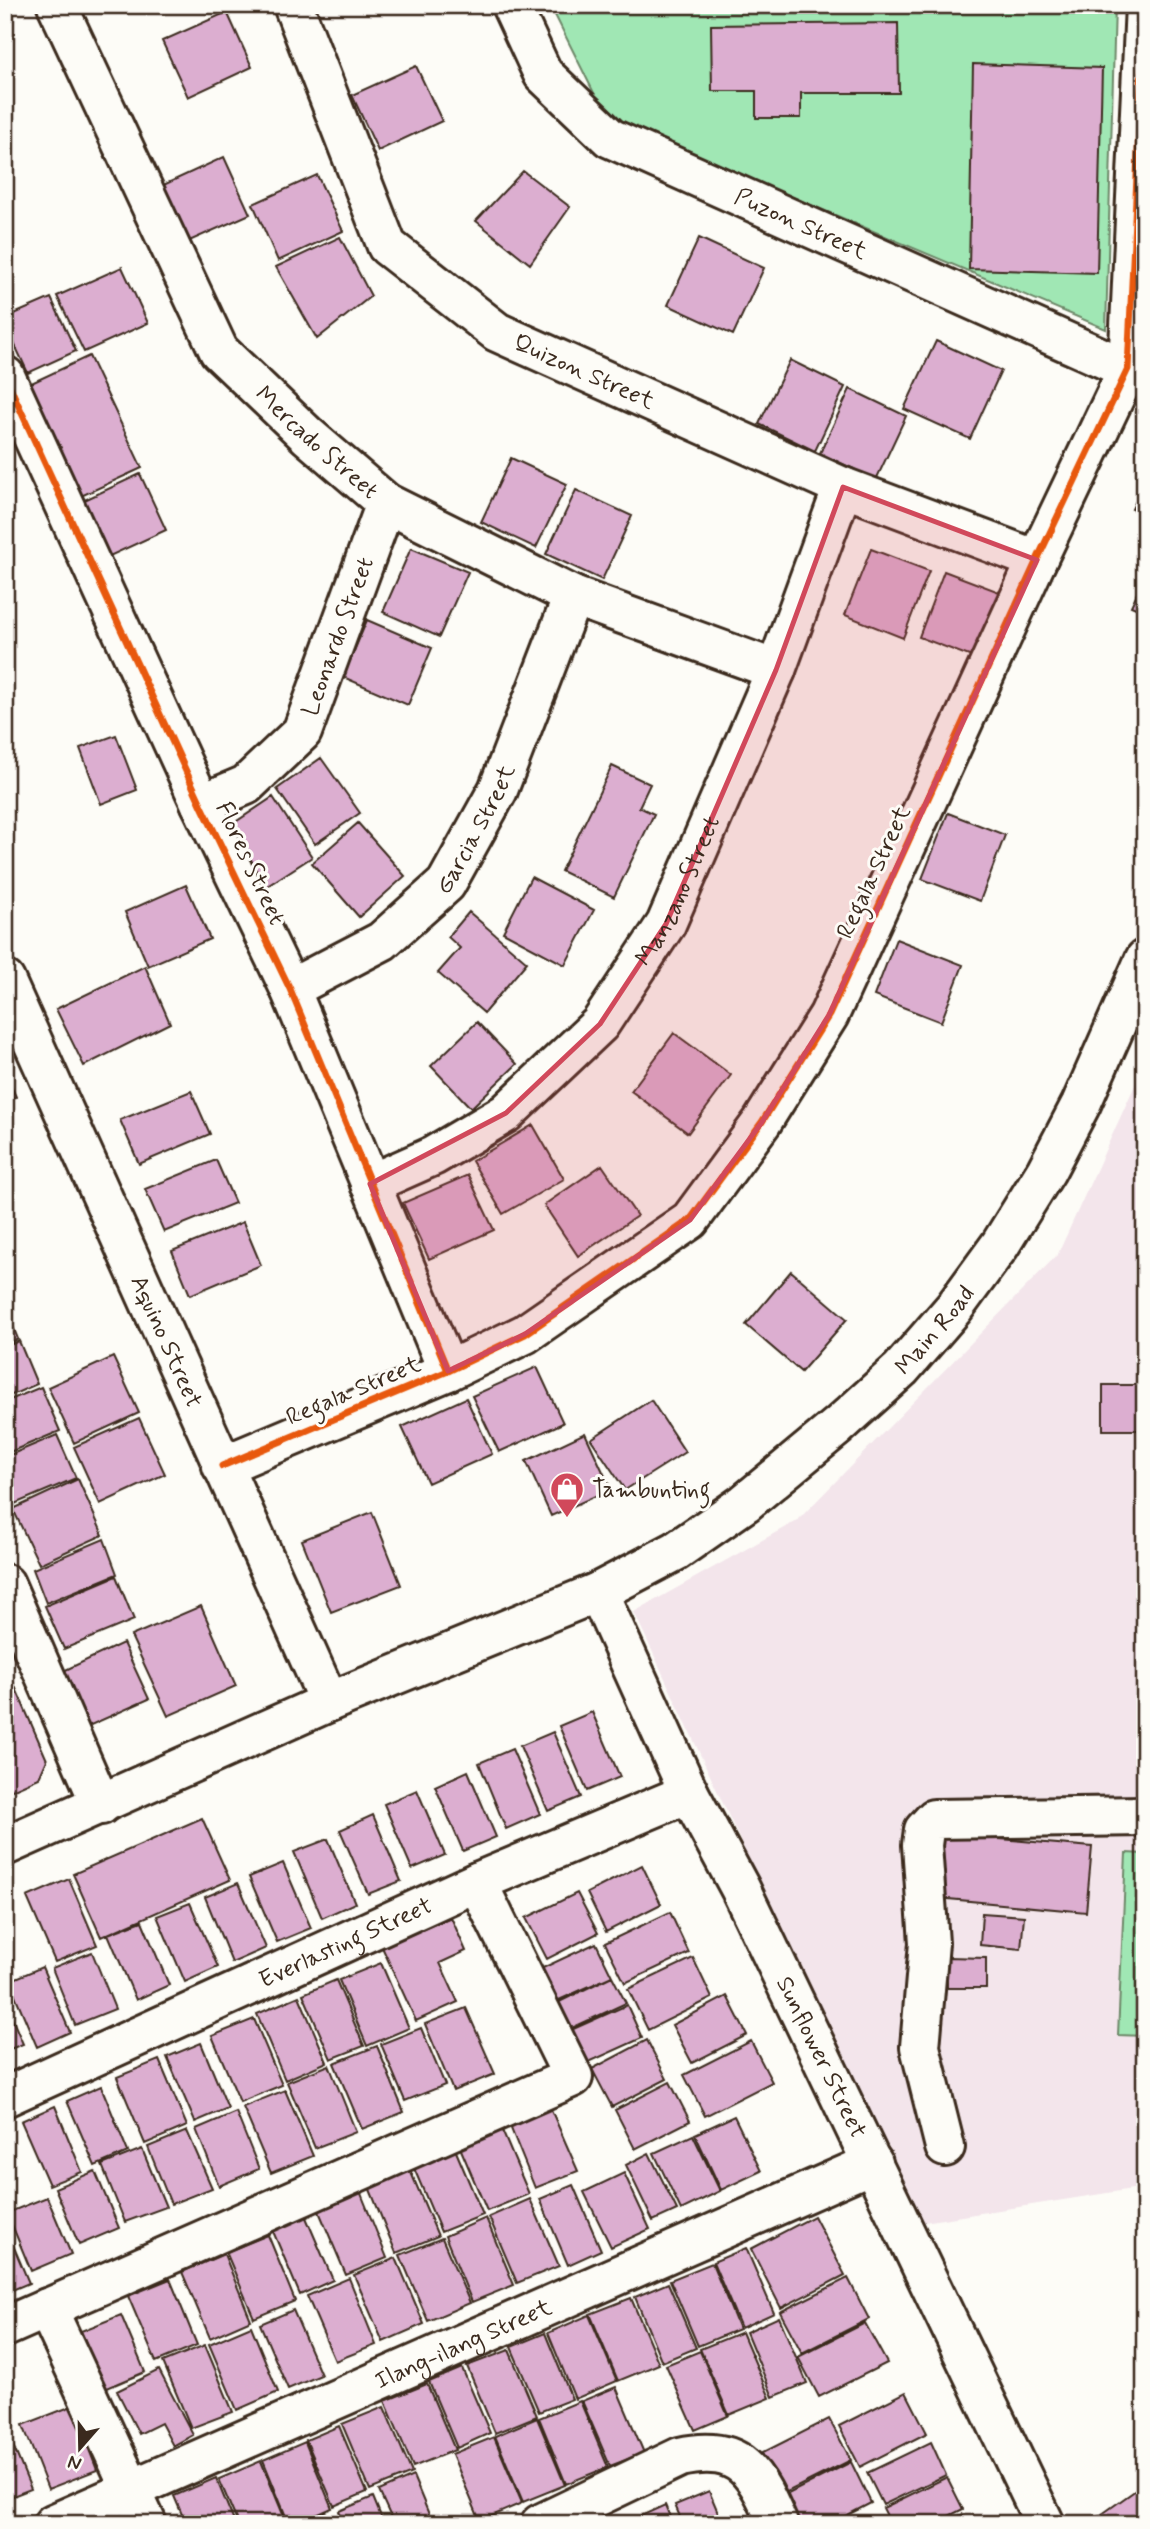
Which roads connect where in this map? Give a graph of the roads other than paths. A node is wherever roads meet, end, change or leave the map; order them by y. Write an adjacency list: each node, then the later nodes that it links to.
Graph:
1 (57, 5): 8 (street, Mercado Street)
2 (293, 5): 7 (street, Quizon Street)
3 (511, 5): 5 (street, Puzon Street)
4 (1145, 5): 5 (street, Regala Street)
5 (1136, 373): 9 (street, Regala Street)
6 (5, 376): 12 (street, Flores Street)
7 (843, 487): 9 (street, Quizon Street); 11 (street, Manzano Street)
8 (386, 503): 10 (street, Mercado Street); 12 (street, Leonardo Street)
9 (1037, 560): 17 (street, Regala Street)
10 (573, 596): 11 (street, Mercado Street); 15 (street, Garcia Street)
11 (776, 670): 16 (street, Manzano Street)
12 (201, 804): 15 (street, Flores Street)
13 (1145, 959): 20 (street, Main Road)
14 (5, 980): 18 (street, Aquino Street)
15 (290, 989): 16 (street, Flores Street)
16 (370, 1184): 17 (street, Flores Street)
17 (448, 1371): 18 (street, Regala Street)
18 (222, 1465): 21 (street, Aquino Street)
19 (5, 1584): 23 (street)
20 (598, 1592): 21 (street, Main Road); 22 (street, Sunflower Street)
21 (330, 1702): 23 (street, Main Road)
22 (689, 1793): 26 (street, Everlasting Street); 29 (street, Sunflower Street)
23 (101, 1805): 25 (street, Main Road)
24 (1145, 1816): 28 (street)
25 (5, 1846)
26 (477, 1882): 27 (street, Everlasting Street); 30 (street)
27 (5, 2097)
28 (945, 2147)
29 (873, 2163): 32 (street, Ilang-ilang Street); 37 (street, Sunflower Street)
30 (47, 2308): 31 (street); 32 (street)
31 (5, 2327)
32 (131, 2488): 33 (street, Ilang-ilang Street); 34 (street)
33 (53, 2524)
34 (147, 2524)
35 (540, 2524): 36 (street)
36 (778, 2524)
37 (1045, 2524)

